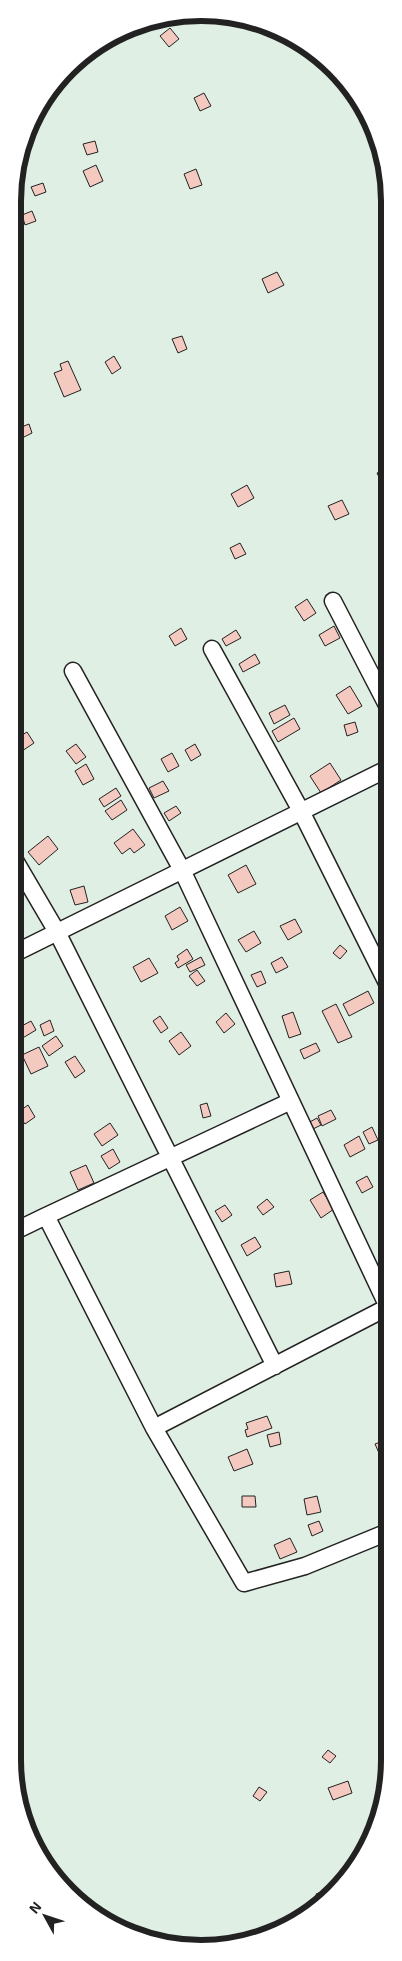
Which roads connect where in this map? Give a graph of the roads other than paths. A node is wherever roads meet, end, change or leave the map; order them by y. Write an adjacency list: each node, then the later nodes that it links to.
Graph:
1 (333, 601): 4 (street)
2 (212, 649): 6 (street)
3 (73, 671): 7 (street)
4 (381, 694)
5 (381, 772): 6 (street)
6 (302, 811): 7 (street); 11 (street)
7 (182, 870): 9 (street); 12 (street)
8 (21, 871): 9 (street)
9 (57, 932): 10 (street); 13 (street)
10 (21, 950)
11 (381, 972)
12 (291, 1101): 13 (street); 16 (street)
13 (170, 1158): 14 (street); 18 (street)
14 (46, 1216): 15 (street); 19 (street)
15 (21, 1228)
16 (381, 1292)
17 (381, 1311): 18 (street)
18 (275, 1366): 19 (street)
19 (154, 1428): 20 (street)
20 (381, 1535)

